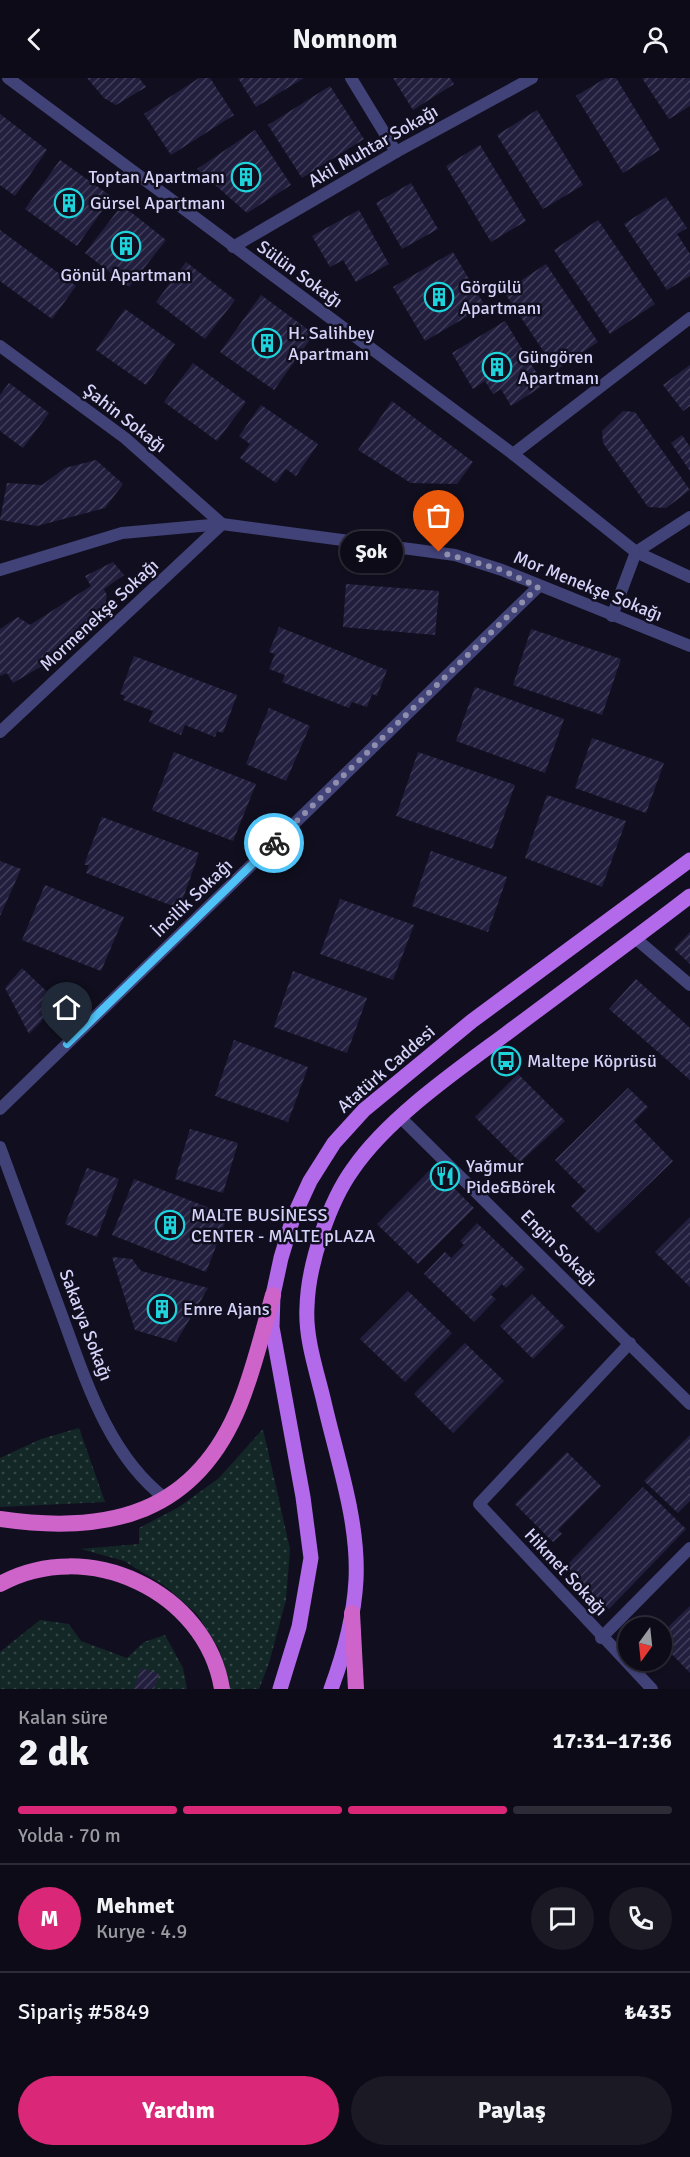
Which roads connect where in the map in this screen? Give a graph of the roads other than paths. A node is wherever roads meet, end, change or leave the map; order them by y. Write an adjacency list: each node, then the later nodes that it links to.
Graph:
1 (8, 78): 5 (street, Sülün Sokağı)
2 (351, 78): 4 (street)
3 (532, 78): 4 (street, Akil Muhtar Sokağı)
4 (396, 152): 5 (street, Akil Muhtar Sokağı)
5 (233, 247): 8 (street, Sülün Sokağı)
6 (690, 318): 8 (street)
7 (0, 346): 10 (street, Şahin Sokağı)
8 (513, 454): 11 (street, Sülün Sokağı)
9 (690, 517): 11 (street)
10 (222, 524): 12 (street, Mor Menekşe Sokağı); 14 (street, Mor Menekşe Sokağı); 17 (street, Mormenekşe Sokağı)
11 (636, 552): 13 (street, Sülün Sokağı); 15 (street)
12 (0, 570)
13 (690, 577)
14 (538, 587): 15 (street, Mor Menekşe Sokağı); 22 (street, İncilik Sokağı)
15 (612, 616): 16 (street, Mor Menekşe Sokağı)
16 (690, 646)
17 (0, 732)
18 (690, 860): 25 (main road, Atatürk Caddesi)
19 (690, 896): 20 (main road)
20 (635, 938): 21 (street); 23 (main road)
21 (690, 985)
22 (0, 1109)
23 (401, 1118): 26 (street, Engin Sokağı); 32 (main road)
24 (0, 1147): 28 (street, Sakarya Sokağı)
25 (273, 1295): 28 (highway); 35 (main road, Atatürk Caddesi)
26 (630, 1343): 27 (street, Engin Sokağı); 33 (street, Hikmet Sokağı)
27 (690, 1404)
28 (166, 1499): 29 (highway)
29 (0, 1519)
30 (690, 1548): 33 (street)
31 (0, 1584): 34 (highway)
32 (352, 1613): 36 (main road); 37 (highway)
33 (602, 1638): 38 (street, Hikmet Sokağı)
34 (222, 1689)
35 (280, 1689)
36 (331, 1689)
37 (356, 1689)
38 (652, 1689)

